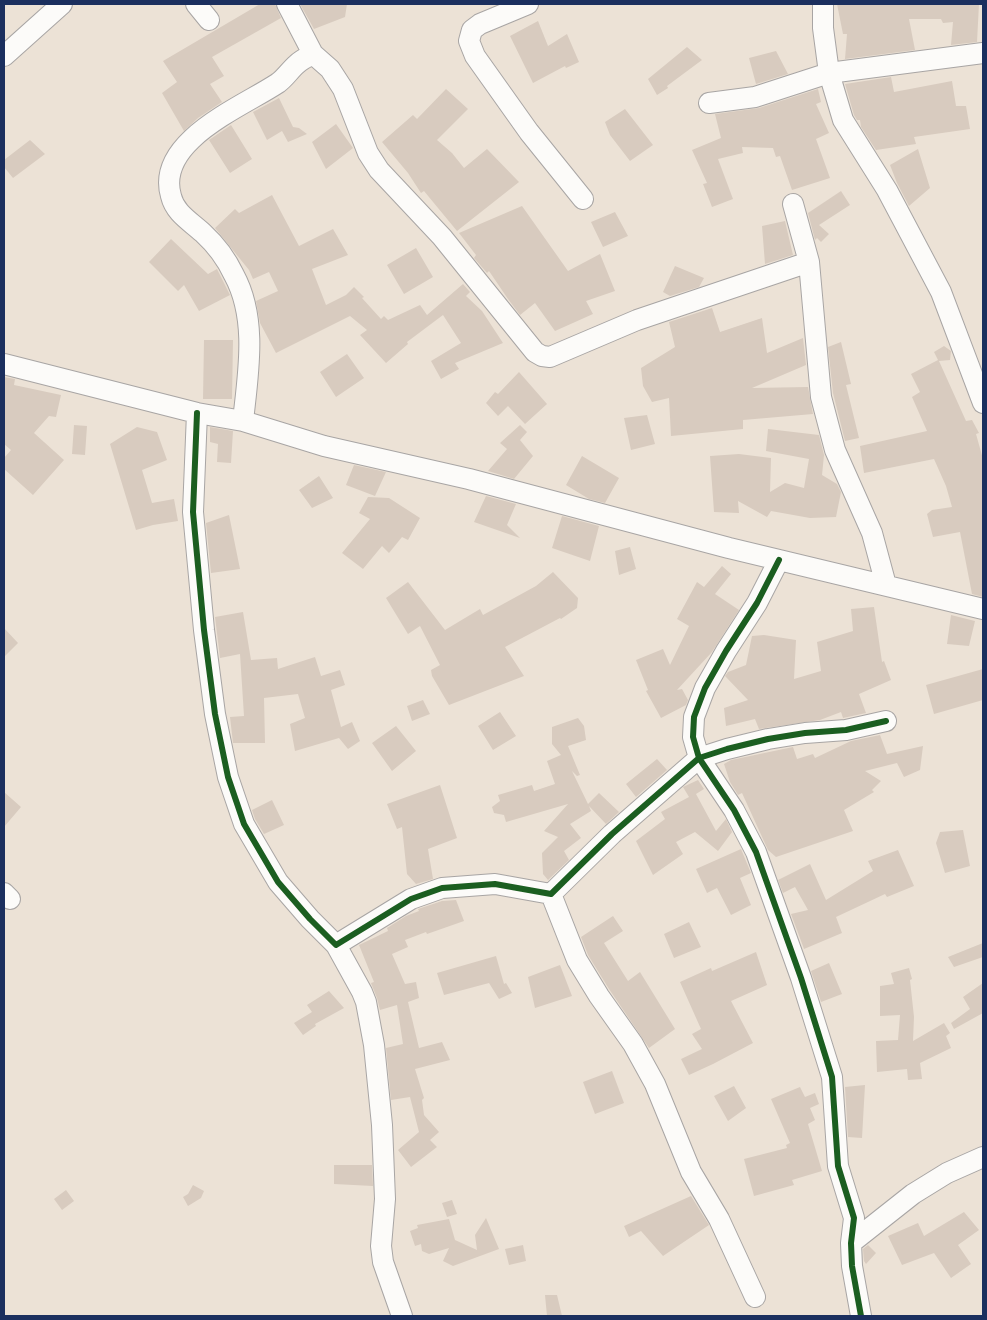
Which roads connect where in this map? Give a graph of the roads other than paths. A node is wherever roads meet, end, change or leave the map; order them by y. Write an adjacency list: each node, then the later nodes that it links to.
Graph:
1 (62, 4): 9 (street)
2 (196, 4): 6 (street)
3 (287, 4): 8 (street)
4 (528, 4): 12 (street)
5 (823, 4): 10 (street)
6 (209, 20)
7 (983, 53): 10 (street)
8 (313, 54): 14 (street); 18 (street)
9 (4, 56)
10 (829, 73): 11 (street); 16 (street)
11 (709, 103)
12 (583, 199)
13 (793, 204): 14 (street)
14 (809, 262): 20 (street)
15 (4, 364): 17 (street)
16 (983, 403)
17 (197, 413): 18 (street); 25 (street)
18 (243, 421): 19 (street)
19 (780, 560): 20 (street); 23 (street)
20 (886, 585): 21 (street)
21 (983, 608)
22 (886, 721): 23 (street)
23 (699, 758): 24 (street); 27 (street)
24 (550, 894): 25 (street); 28 (street)
25 (336, 945): 29 (street)
26 (983, 1156): 27 (street)
27 (851, 1243): 30 (street)
28 (755, 1297)
29 (402, 1316)
30 (860, 1316)

